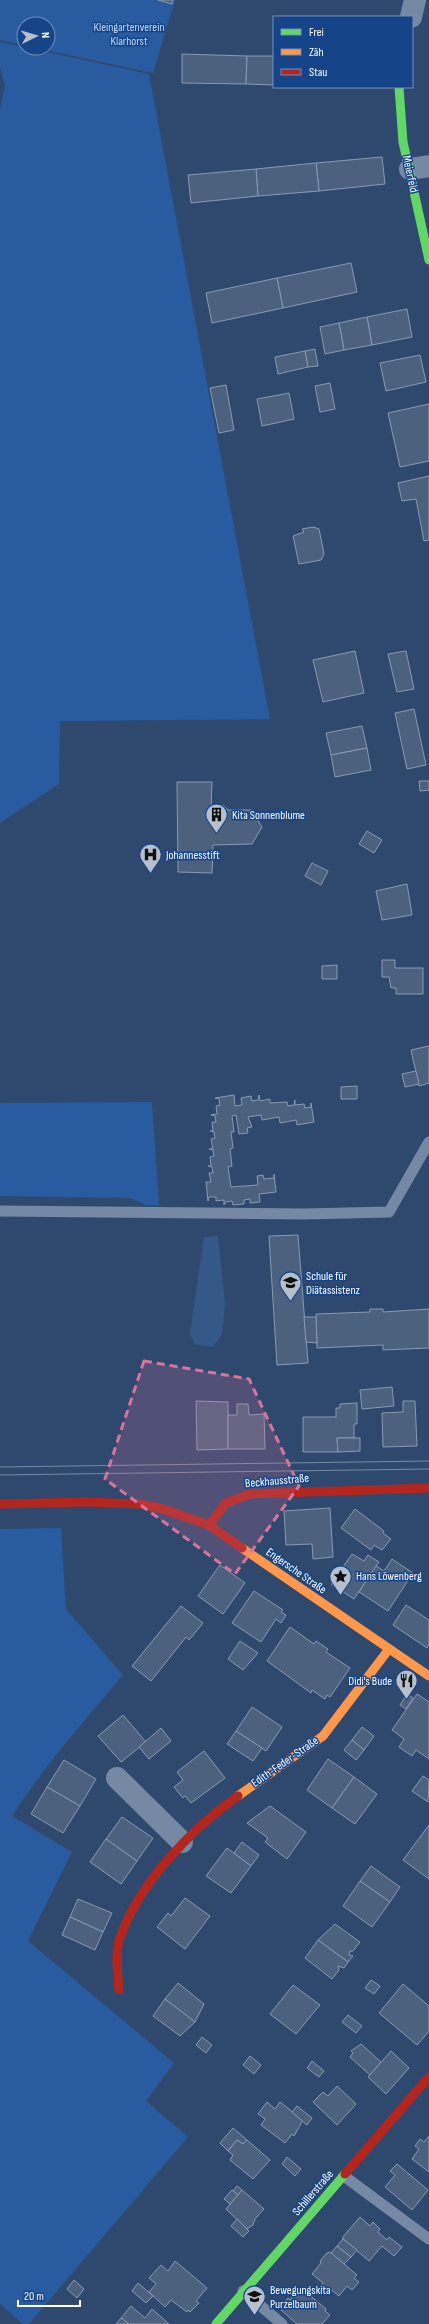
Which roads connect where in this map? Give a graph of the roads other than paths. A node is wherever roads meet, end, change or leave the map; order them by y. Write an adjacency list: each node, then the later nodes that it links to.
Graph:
1 (415, 0): 2 (street)
2 (411, 16)
3 (399, 88): 4 (street, Meierfeld)
4 (419, 168): 5 (street, Meierfeld)
5 (429, 260)
6 (429, 1142): 7 (lane)
7 (0, 1211)
8 (429, 1488): 10 (street, Beckhausstraße)
9 (0, 1504): 10 (street)
10 (209, 1525): 11 (street, Engersche Straße)
11 (389, 1649): 12 (street, Engersche Straße); 14 (street, Edith-Feder-Straße)
12 (429, 1676)
13 (117, 1778): 14 (street)
14 (182, 1842): 15 (street, Edith-Feder-Straße)
15 (119, 1990)
16 (429, 2077): 17 (street, Schillerstraße)
17 (344, 2176): 18 (lane); 19 (street, Schillerstraße)
18 (429, 2239)
19 (243, 2291): 20 (street, Schillerstraße); 21 (lane)
20 (216, 2324)
21 (282, 2324)

